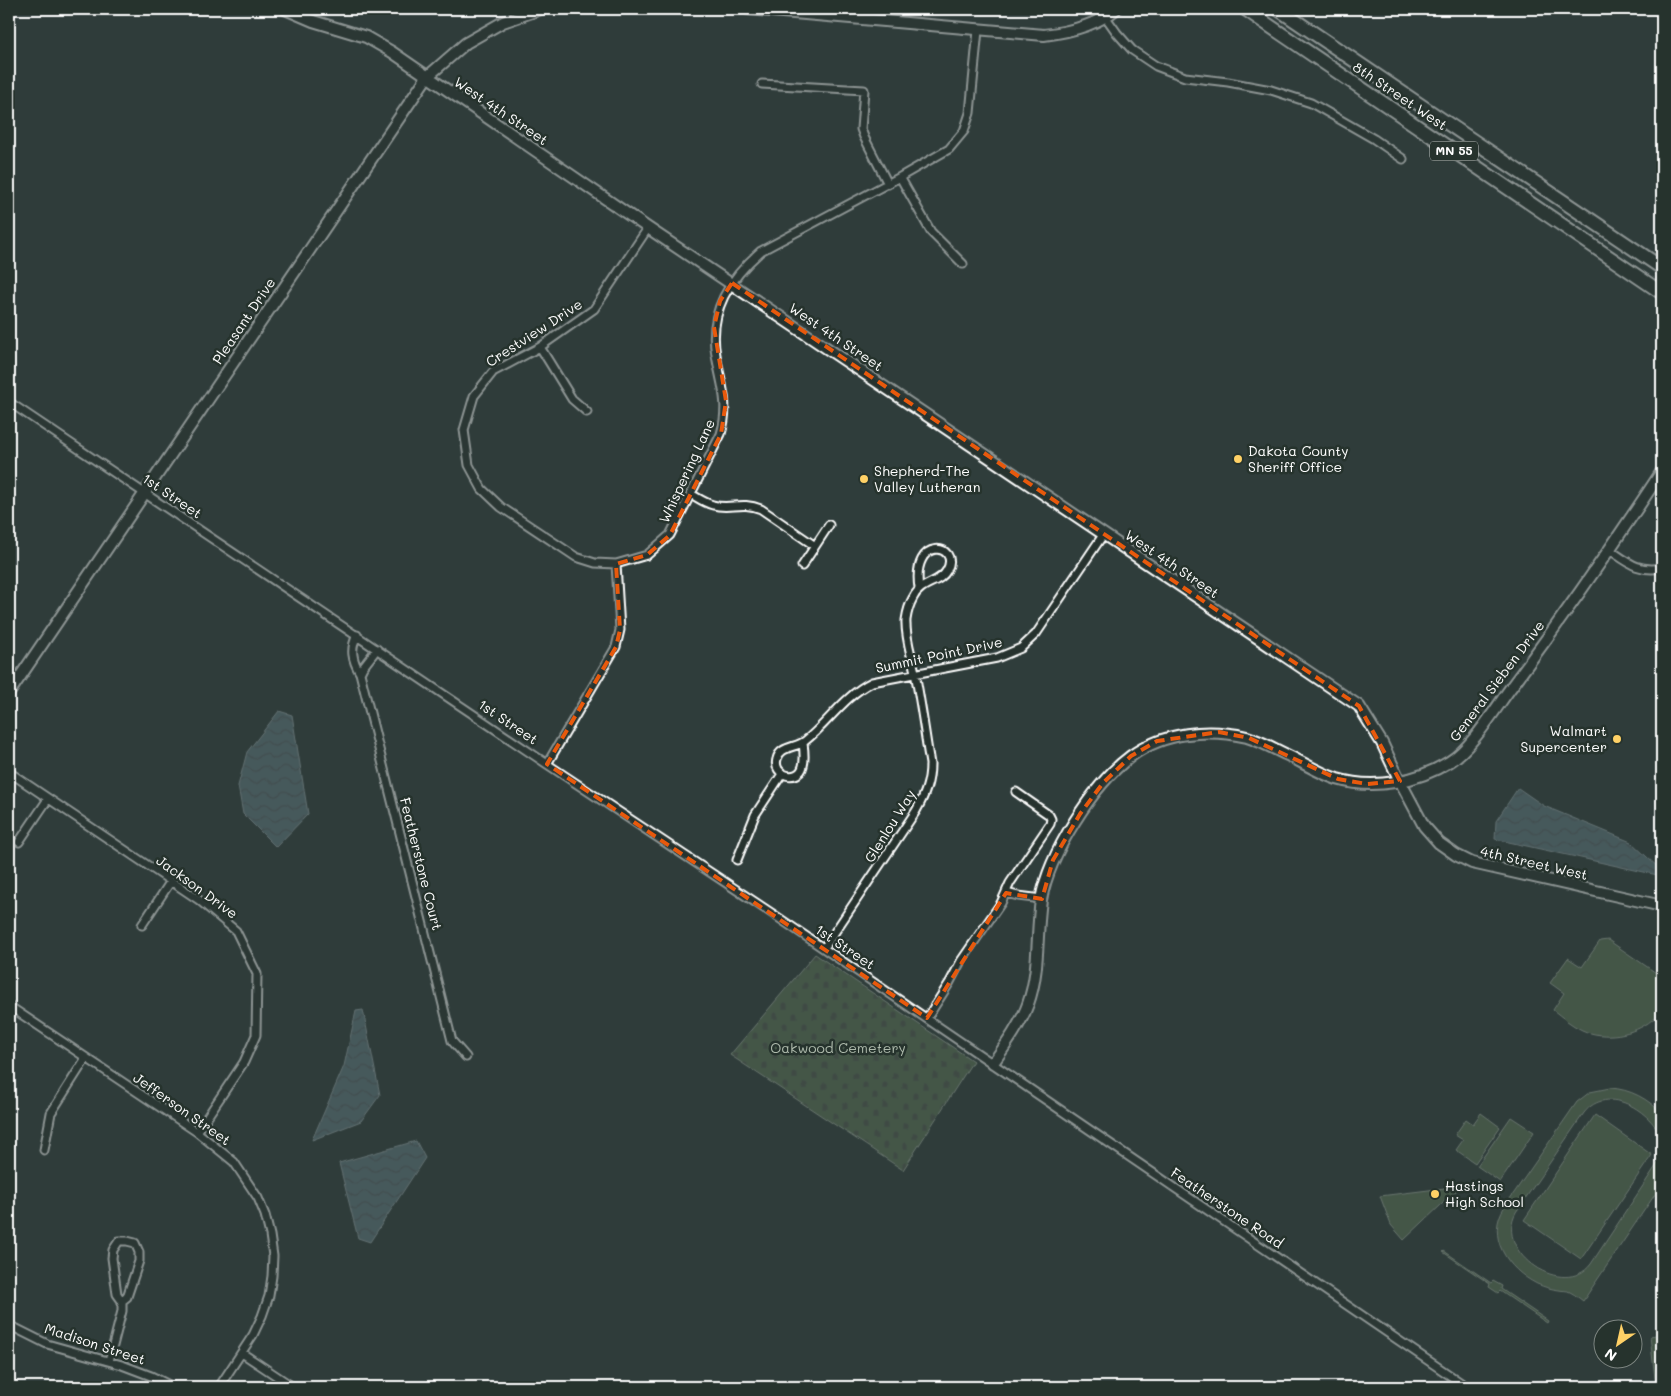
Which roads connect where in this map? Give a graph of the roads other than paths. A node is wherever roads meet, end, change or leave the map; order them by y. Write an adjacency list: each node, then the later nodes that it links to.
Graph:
1 (285, 9): 10 (street, West 4th Street)
2 (541, 9): 10 (street, Pleasant Drive)
3 (748, 9): 9 (street)
4 (1100, 9): 8 (street)
5 (1116, 9): 8 (street)
6 (1245, 9): 19 (highway, 8th Street West / MN 55)
7 (1278, 9): 17 (highway, 8th Street West / MN 55)
8 (1106, 18): 9 (street); 12 (street)
9 (978, 30): 13 (street, Whispering Lane)
10 (427, 77): 15 (street, West 4th Street); 24 (street, Pleasant Drive)
11 (762, 84): 14 (street)
12 (1403, 159)
13 (900, 177): 14 (street, Whispering Lane); 16 (street)
14 (888, 184): 18 (street, Whispering Lane)
15 (648, 228): 18 (street, West 4th Street); 20 (street, Crestview Drive)
16 (963, 264)
17 (1662, 268)
18 (732, 283): 25 (street, Whispering Lane); 27 (street, West 4th Street)
19 (1662, 293)
20 (540, 347): 22 (street); 30 (street, Crestview Drive)
21 (9, 402): 24 (street, 1st Street)
22 (587, 412)
23 (1662, 471): 29 (street, General Sieben Drive)
24 (144, 492): 34 (street, 1st Street); 38 (street, Pleasant Drive)
25 (691, 494): 28 (street); 30 (street, Whispering Lane)
26 (829, 525): 28 (street)
27 (1103, 534): 37 (street, Summit Point Drive); 39 (street, West 4th Street)
28 (815, 546): 31 (street)
29 (1610, 550): 32 (street); 44 (street, General Sieben Drive)
30 (616, 564): 41 (street)
31 (802, 566)
32 (1662, 568)
33 (920, 588): 33 (street); 37 (street, Glenlou Way)
34 (357, 635): 35 (street, 1st Street); 36 (street, Featherstone Court)
35 (377, 649): 36 (street); 41 (street, 1st Street)
36 (360, 673): 57 (street, Featherstone Court)
37 (915, 673): 40 (street, Summit Point Drive); 54 (street, Glenlou Way)
38 (9, 693)
39 (1361, 710): 44 (street, 4th Street West)
40 (804, 743): 43 (street); 43 (street)
41 (547, 764): 54 (street, 1st Street)
42 (9, 772): 46 (street, Jackson Drive)
43 (782, 774): 48 (street)
44 (1400, 781): 51 (street, General Sieben Drive); 52 (street, 4th Street West)
45 (1016, 792): 50 (street)
46 (48, 799): 47 (street); 49 (street, Jackson Drive)
47 (19, 842)
48 (737, 860)
49 (171, 881): 53 (street); 60 (street, Jackson Drive)
50 (1006, 893): 51 (street); 56 (street)
51 (1042, 899): 59 (street, General Sieben Drive)
52 (1662, 906)
53 (142, 925)
54 (824, 948): 56 (street, 1st Street)
55 (9, 1006): 58 (street, Jefferson Street)
56 (927, 1018): 59 (street, 1st Street)
57 (466, 1057)
58 (86, 1058): 60 (street, Jefferson Street); 61 (street)
59 (993, 1063): 69 (street, Featherstone Road)
60 (197, 1132): 64 (street, Jefferson Street)
61 (44, 1150)
62 (122, 1301): 62 (street); 65 (street)
63 (9, 1325): 65 (street, Madison Street)
64 (242, 1353): 67 (street, Jefferson Street); 68 (street)
65 (109, 1361): 66 (street, Madison Street)
66 (173, 1387)
67 (219, 1387)
68 (293, 1387)
69 (1467, 1387)

